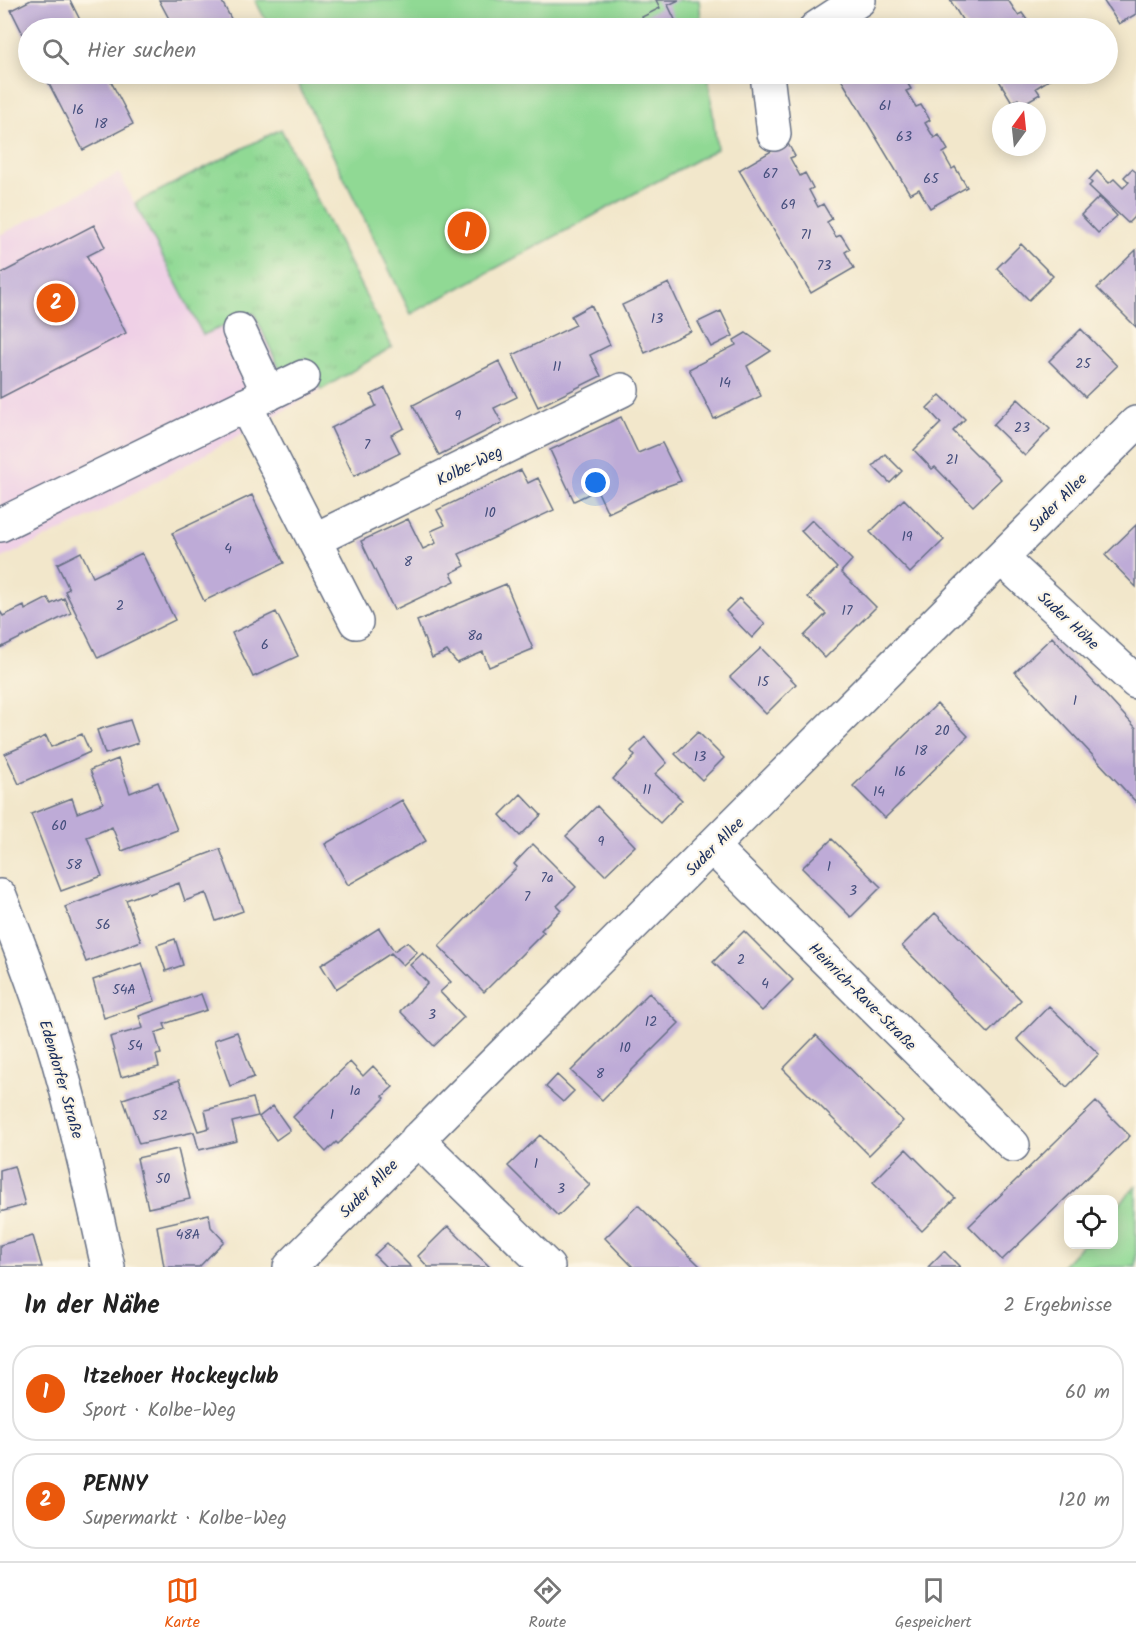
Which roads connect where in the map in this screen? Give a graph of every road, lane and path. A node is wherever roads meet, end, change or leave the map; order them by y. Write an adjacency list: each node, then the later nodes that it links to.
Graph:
1 (859, 0): 2 (street)
2 (831, 18)
3 (768, 84): 4 (street)
4 (774, 134)
5 (239, 330): 8 (street)
6 (303, 377): 8 (street)
7 (622, 390): 11 (street, Kolbe-Weg)
8 (257, 399): 10 (street); 11 (street)
9 (1136, 423): 12 (street, Suder Allee)
10 (0, 525)
11 (314, 540): 13 (street)
12 (1001, 558): 14 (street, Suder Höhe); 15 (street, Suder Allee)
13 (356, 622)
14 (1136, 682)
15 (712, 847): 17 (street, Suder Allee); 18 (street, Heinrich-Rave-Straße)
16 (0, 896): 19 (street, Edendorfer Straße)
17 (417, 1139): 20 (street, Suder Allee); 21 (street)
18 (1013, 1145)
19 (108, 1267)
20 (290, 1267)
21 (548, 1267)

